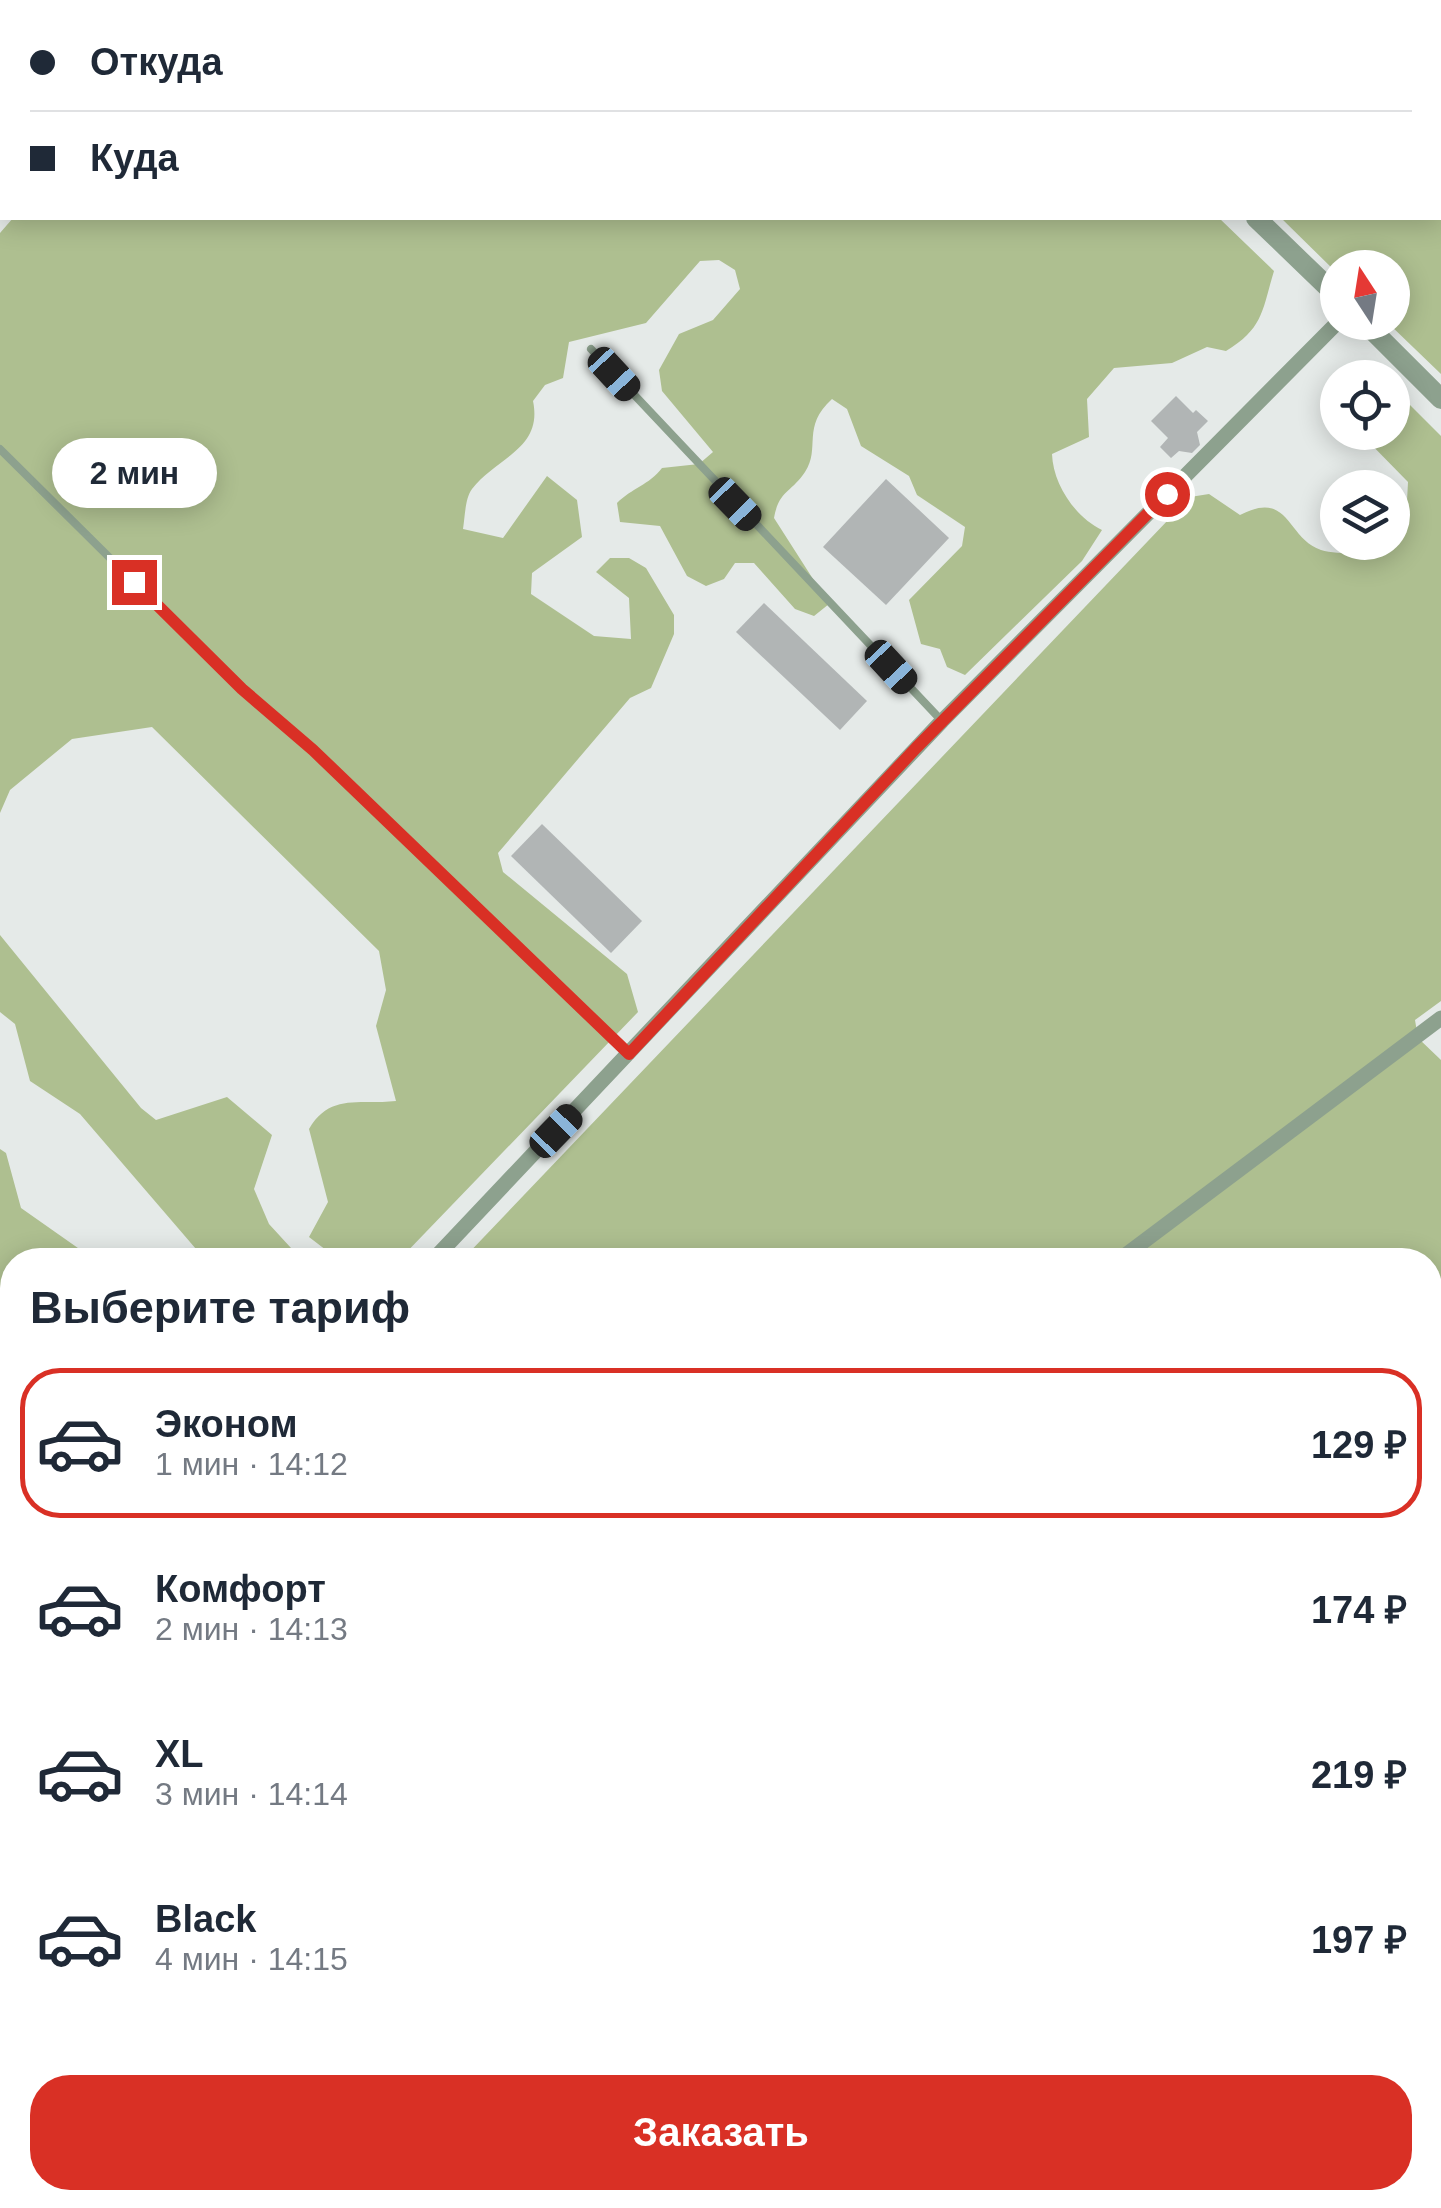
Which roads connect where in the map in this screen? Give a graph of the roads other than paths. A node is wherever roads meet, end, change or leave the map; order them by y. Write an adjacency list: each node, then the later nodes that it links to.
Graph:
1 (1258, 220): 2 (street)
2 (1320, 280)
3 (1320, 340): 8 (street)
4 (1382, 340): 6 (street)
5 (591, 349): 8 (lane)
6 (1441, 400)
7 (0, 448): 10 (lane)
8 (942, 721): 10 (street)
9 (1440, 1020): 12 (street)
10 (629, 1054): 11 (street)
11 (444, 1248)
12 (1135, 1248)

